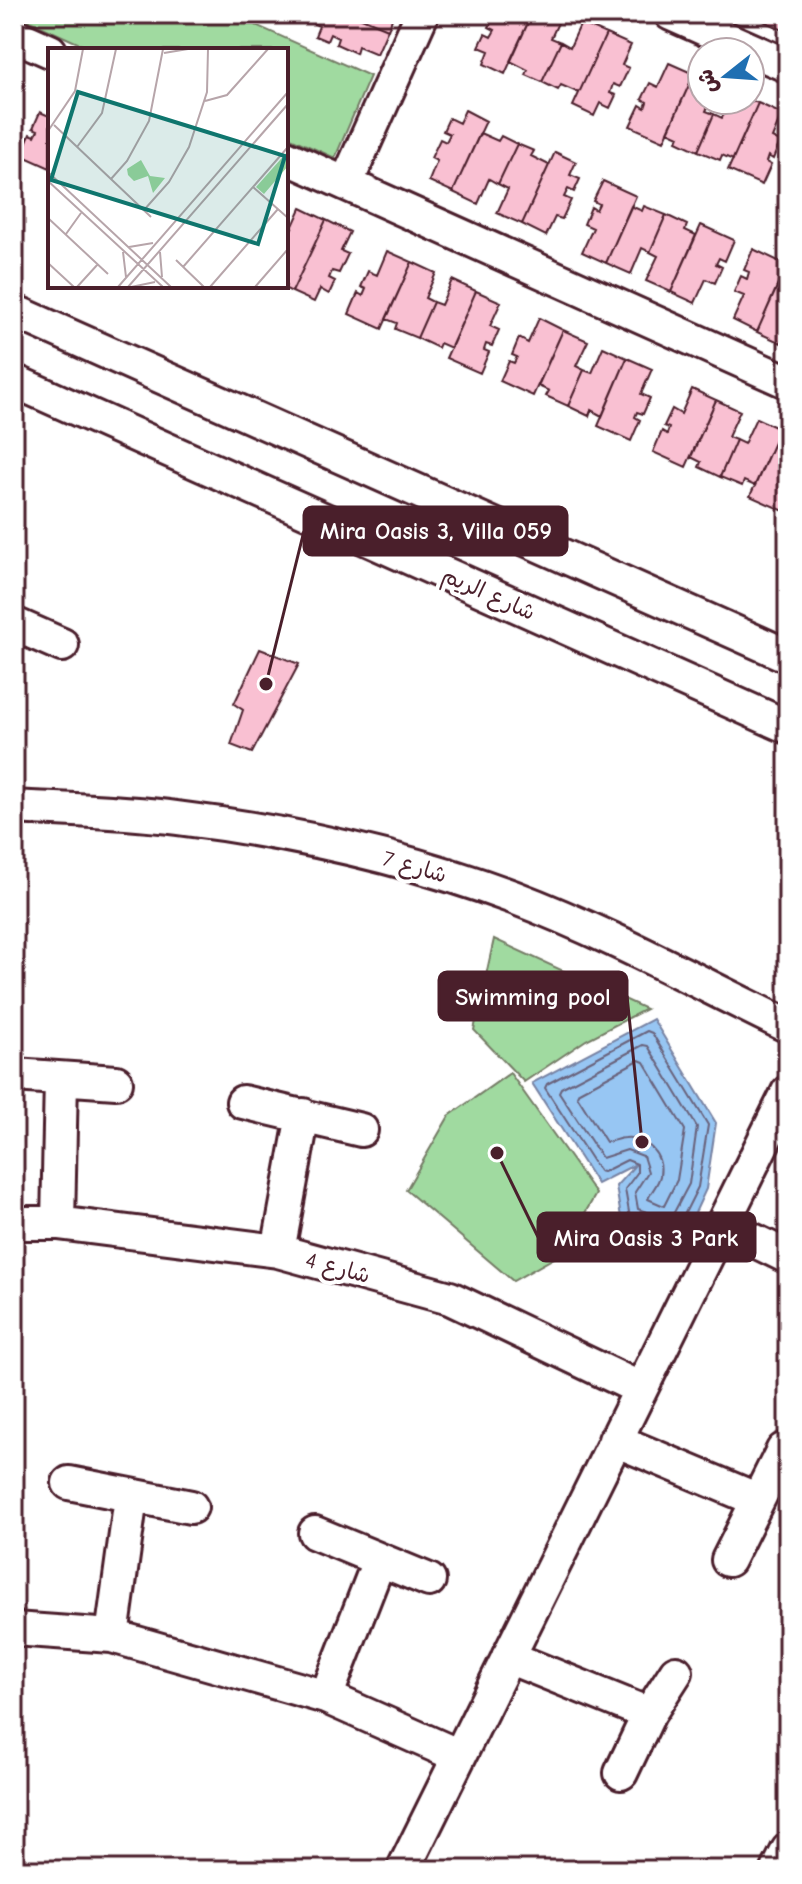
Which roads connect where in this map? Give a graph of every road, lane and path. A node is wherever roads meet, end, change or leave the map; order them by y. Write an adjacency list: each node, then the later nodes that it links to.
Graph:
1 (422, 14): 7 (street)
2 (671, 14): 5 (street)
3 (14, 35): 4 (street)
4 (48, 50)
5 (788, 66)
6 (288, 158): 7 (street)
7 (346, 184): 10 (street)
8 (14, 311): 13 (street)
9 (14, 381): 14 (street, شارع الريم)
10 (788, 382)
11 (14, 624): 12 (street)
12 (62, 645)
13 (788, 656)
14 (788, 727)
15 (14, 807): 16 (street, شارع 7)
16 (788, 1026)
17 (14, 1075): 18 (street)
18 (61, 1079): 19 (street); 25 (street)
19 (116, 1082)
20 (788, 1092): 26 (street)
21 (243, 1102): 22 (street)
22 (303, 1115): 23 (street); 27 (street)
23 (361, 1130)
24 (14, 1223): 25 (street, شارع 4)
25 (58, 1223): 27 (street, شارع 4)
26 (722, 1225): 28 (street); 29 (street)
27 (278, 1251): 29 (street, شارع 4)
28 (788, 1257)
29 (641, 1389): 30 (street)
30 (615, 1440): 34 (street); 42 (street)
31 (783, 1450): 34 (street)
32 (69, 1483): 33 (street)
33 (131, 1497): 35 (street); 41 (street)
34 (758, 1500): 37 (street)
35 (191, 1507)
36 (315, 1533): 38 (street)
37 (728, 1560)
38 (379, 1561): 39 (street); 44 (street)
39 (429, 1580)
40 (14, 1629): 41 (street)
41 (112, 1636): 44 (street)
42 (508, 1657): 45 (street); 46 (street)
43 (676, 1672): 45 (street)
44 (326, 1697): 46 (street)
45 (649, 1714): 47 (street)
46 (459, 1756): 48 (street)
47 (621, 1773)
48 (403, 1870)

